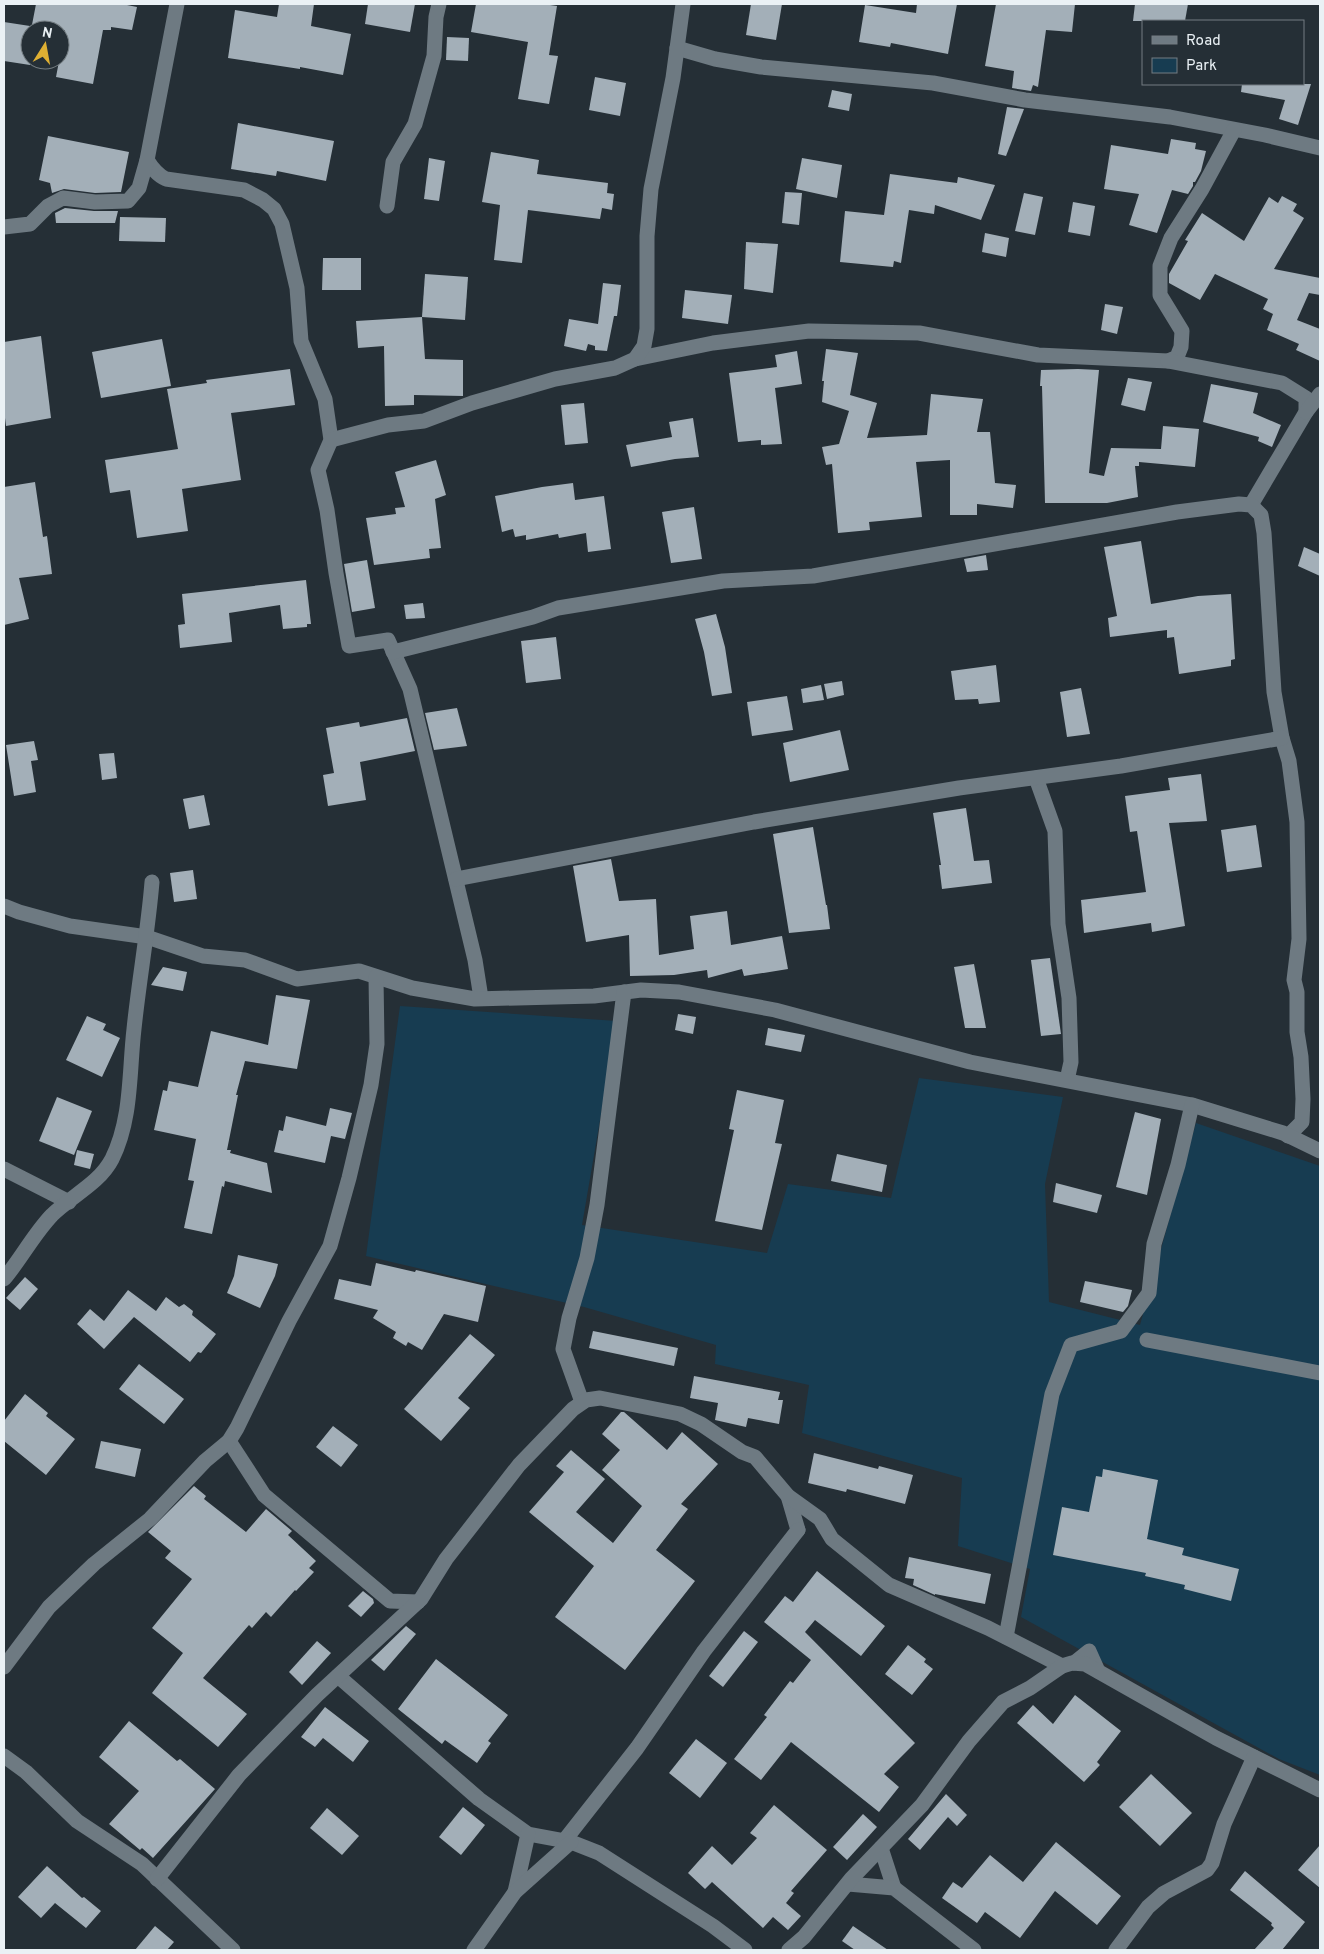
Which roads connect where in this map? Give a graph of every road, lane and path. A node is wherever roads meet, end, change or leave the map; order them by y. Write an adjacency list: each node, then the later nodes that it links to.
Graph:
1 (177, 4): 7 (street)
2 (439, 4): 10 (street)
3 (683, 4): 4 (street)
4 (677, 48): 5 (street); 12 (street)
5 (1234, 130): 6 (street); 13 (street)
6 (1320, 148)
7 (147, 160): 8 (street); 9 (street)
8 (160, 176): 9 (street); 16 (street)
9 (142, 178): 11 (street)
10 (387, 206)
11 (4, 227)
12 (635, 359): 13 (street); 16 (street)
13 (1168, 360): 15 (street)
14 (1320, 394): 15 (street)
15 (1306, 412): 17 (street)
16 (331, 440): 18 (street)
17 (1251, 505): 18 (street); 19 (street)
18 (393, 652): 21 (street)
19 (1282, 738): 20 (street); 30 (street)
20 (1036, 778): 21 (street); 28 (street)
21 (456, 879): 27 (street)
22 (152, 882): 24 (street)
23 (4, 906): 24 (street)
24 (147, 938): 25 (street); 33 (street)
25 (376, 977): 27 (street); 38 (street)
26 (624, 992): 27 (street); 28 (street); 37 (street)
27 (481, 998)
28 (1067, 1080): 29 (street)
29 (1192, 1105): 30 (street); 45 (street)
30 (1288, 1136): 31 (street)
31 (1320, 1151)
32 (4, 1169): 33 (street)
33 (69, 1202): 34 (street)
34 (4, 1279)
35 (1147, 1340): 36 (street)
36 (1320, 1373)
37 (582, 1402): 39 (street); 43 (street)
38 (229, 1441): 42 (street); 47 (street)
39 (788, 1496): 40 (street); 41 (street)
40 (798, 1530): 41 (street); 53 (street)
41 (828, 1531): 45 (street)
42 (390, 1601): 43 (street); 44 (street)
43 (418, 1602): 44 (street)
44 (389, 1628): 48 (street)
45 (1006, 1638): 46 (street)
46 (1068, 1664): 50 (street); 54 (street)
47 (4, 1667)
48 (338, 1676): 52 (street); 55 (street)
49 (4, 1756): 55 (street)
50 (1254, 1757): 51 (street); 64 (street)
51 (1320, 1790)
52 (528, 1834): 53 (street); 58 (street)
53 (567, 1841): 58 (street); 61 (street)
54 (881, 1848): 56 (street); 57 (street)
55 (156, 1878): 59 (street)
56 (848, 1884): 57 (street); 62 (street)
57 (894, 1888): 63 (street)
58 (515, 1892): 60 (street)
59 (233, 1950)
60 (474, 1950)
61 (745, 1950)
62 (790, 1950)
63 (974, 1950)
64 (1116, 1950)

